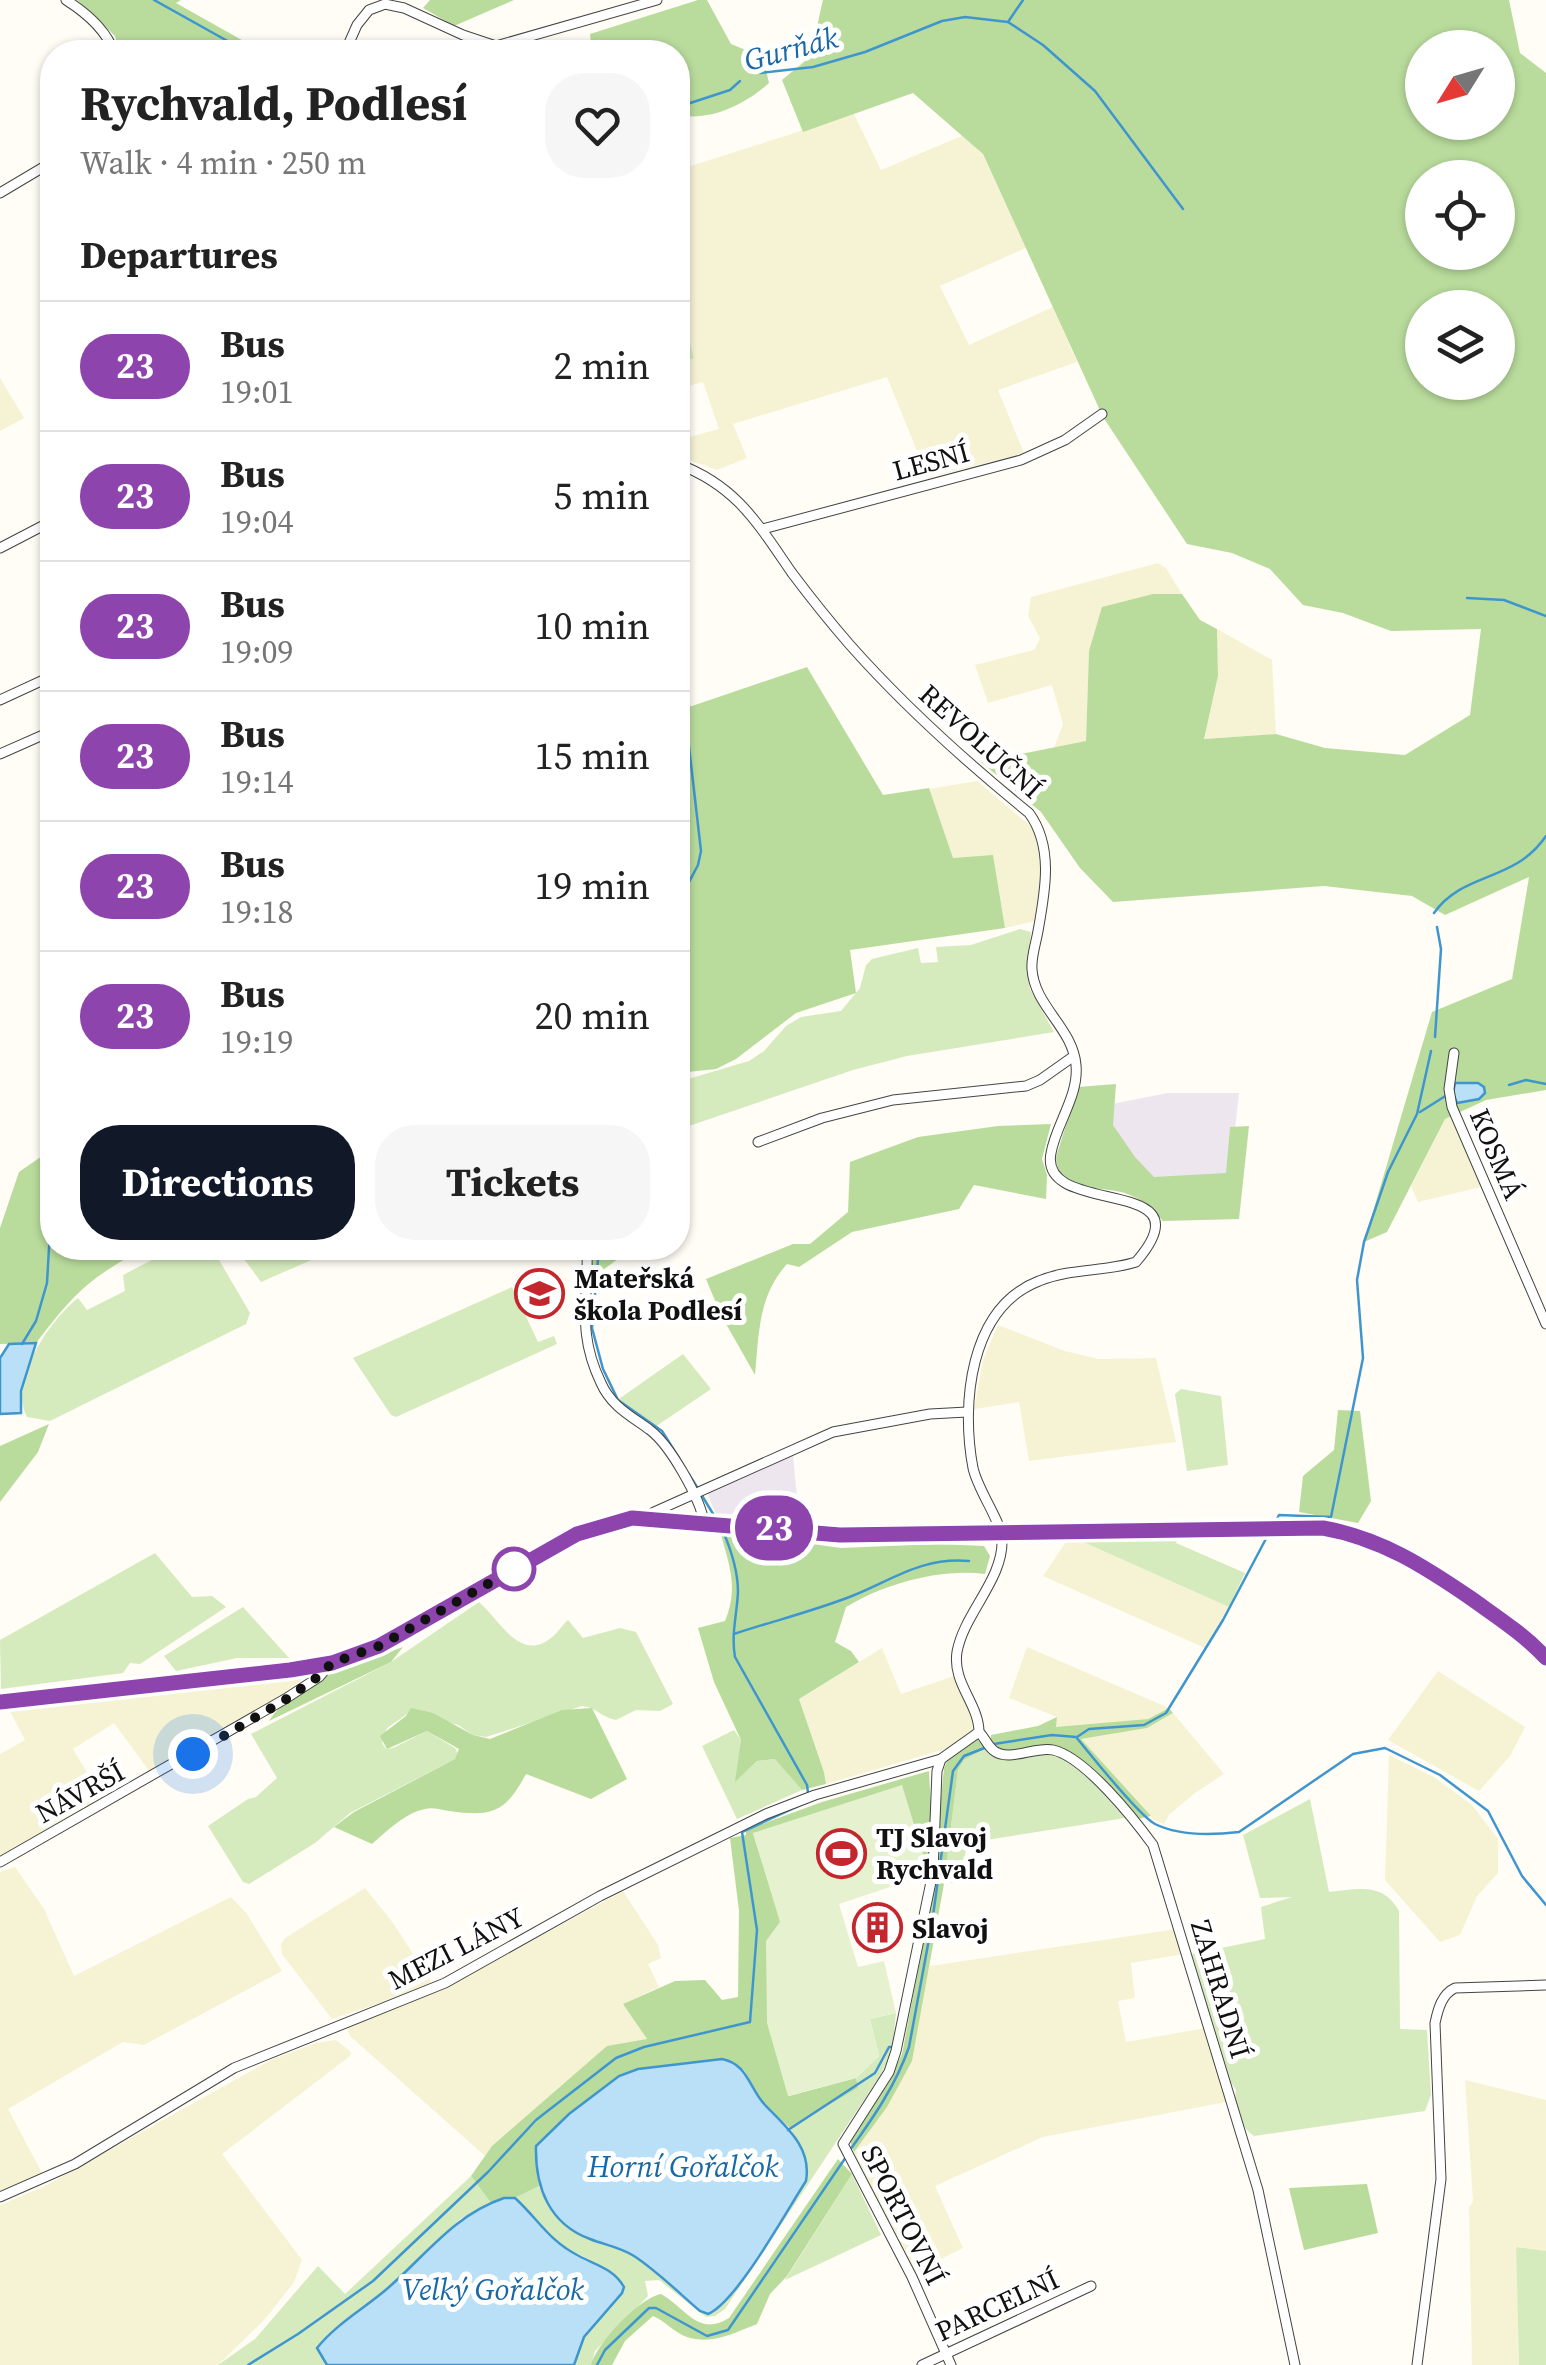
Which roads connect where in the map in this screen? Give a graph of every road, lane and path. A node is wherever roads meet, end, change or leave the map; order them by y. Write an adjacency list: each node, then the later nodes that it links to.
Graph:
1 (66, 0): 3 (street)
2 (656, 0): 6 (street)
3 (108, 40)
4 (350, 40): 5 (street)
5 (476, 40)
6 (517, 40)
7 (40, 169): 8 (street)
8 (0, 194)
9 (1102, 414): 12 (street, LESNÍ)
10 (690, 471): 12 (street, REVOLUČNÍ)
11 (40, 527): 13 (street)
12 (763, 528): 19 (street, REVOLUČNÍ)
13 (0, 548)
14 (40, 682): 15 (street)
15 (0, 700)
16 (40, 736): 17 (street)
17 (0, 754)
18 (1454, 1053): 22 (street, KOSMÁ)
19 (1074, 1056): 20 (street); 23 (street)
20 (758, 1142)
21 (586, 1260): 24 (street)
22 (1546, 1324)
23 (967, 1412): 24 (street); 27 (street)
24 (692, 1494): 25 (street); 26 (street)
25 (645, 1518): 26 (street); 29 (street)
26 (704, 1522): 27 (street)
27 (1002, 1533): 28 (street); 31 (street)
28 (1546, 1658)
29 (332, 1663): 30 (street); 33 (street, NÁVRŠÍ)
30 (0, 1702)
31 (982, 1735): 32 (street); 40 (street, ZAHRADNÍ)
32 (941, 1759): 35 (street, MEZI LÁNY); 37 (street, SPORTOVNÍ)
33 (0, 1862)
34 (1546, 1985): 41 (street)
35 (0, 2197)
36 (1090, 2286): 37 (street, PARCELNÍ)
37 (946, 2354): 38 (street, PARCELNÍ); 39 (street, SPORTOVNÍ)
38 (922, 2365)
39 (951, 2365)
40 (1295, 2365)
41 (1418, 2365)

